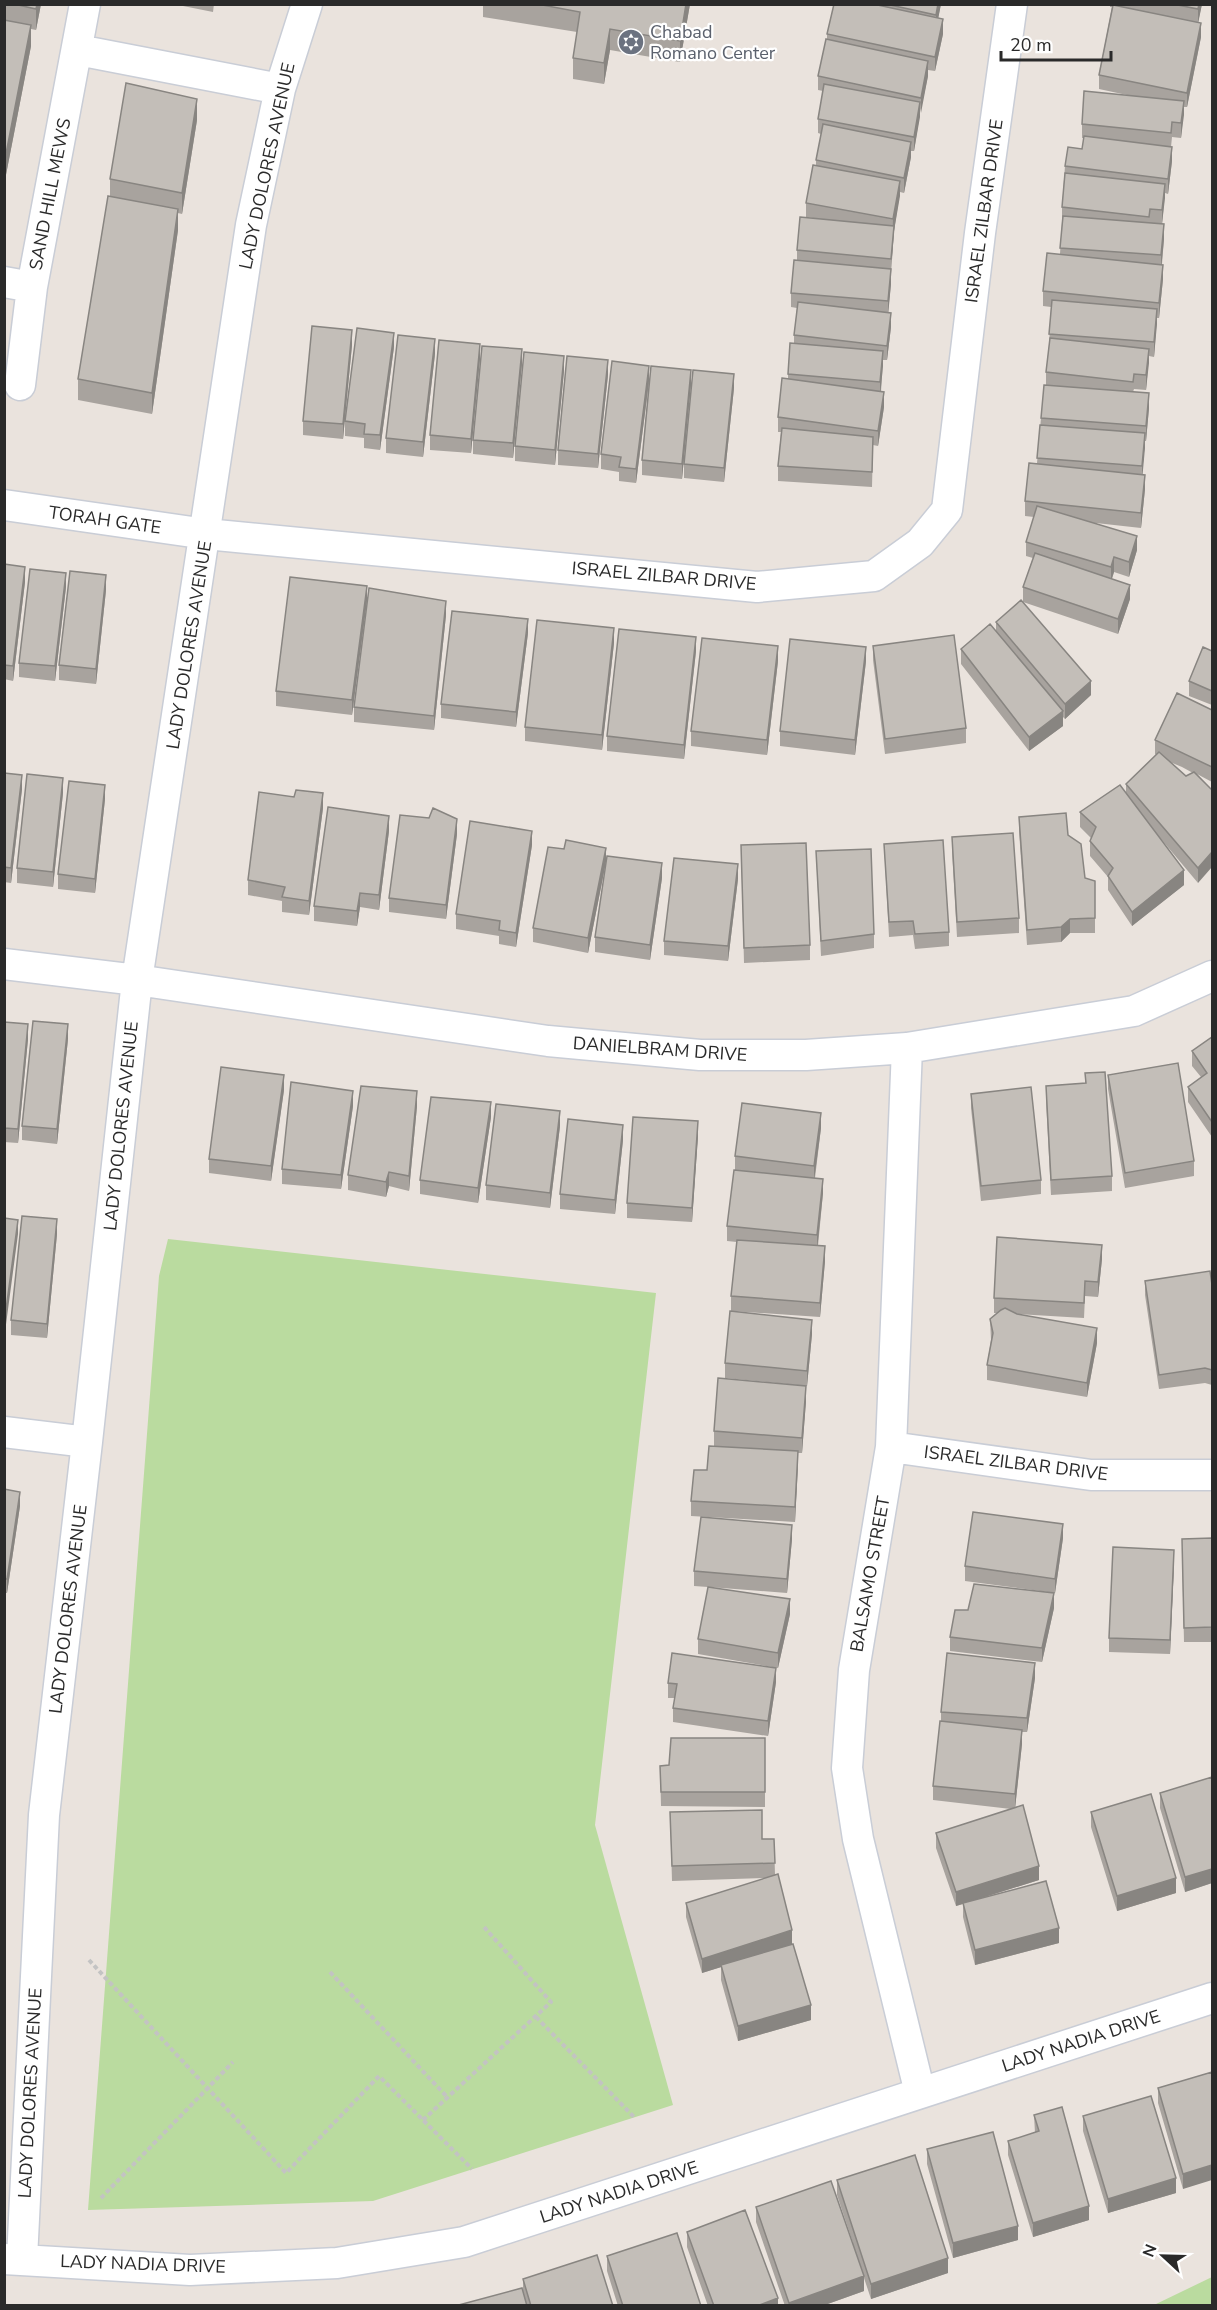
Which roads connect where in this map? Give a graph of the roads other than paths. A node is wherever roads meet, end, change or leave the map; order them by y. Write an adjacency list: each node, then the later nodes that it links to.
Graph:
1 (85, 4): 4 (street, SAND HILL MEWS)
2 (307, 4): 5 (street, LADY DOLORES AVENUE)
3 (1012, 4): 9 (street, ISRAEL ZILBAR DRIVE)
4 (78, 50): 5 (street); 6 (street, SAND HILL MEWS)
5 (280, 89): 9 (street, LADY DOLORES AVENUE)
6 (18, 285): 7 (street, SAND HILL MEWS)
7 (20, 385)
8 (4, 505): 9 (street, TORAH GATE)
9 (206, 534): 12 (street, LADY DOLORES AVENUE)
10 (4, 964): 12 (street)
11 (1212, 976): 13 (street, DANIELBRAM DRIVE)
12 (137, 980): 13 (street, DANIELBRAM DRIVE); 15 (street, LADY DOLORES AVENUE)
13 (907, 1048): 16 (street, BALSAMO STREET)
14 (4, 1432): 15 (street)
15 (87, 1443): 20 (street, LADY DOLORES AVENUE)
16 (891, 1447): 17 (street, ISRAEL ZILBAR DRIVE); 19 (street, BALSAMO STREET)
17 (1212, 1475)
18 (1212, 1998): 19 (street, LADY NADIA DRIVE)
19 (920, 2093): 20 (street, LADY NADIA DRIVE)
20 (13, 2259)

